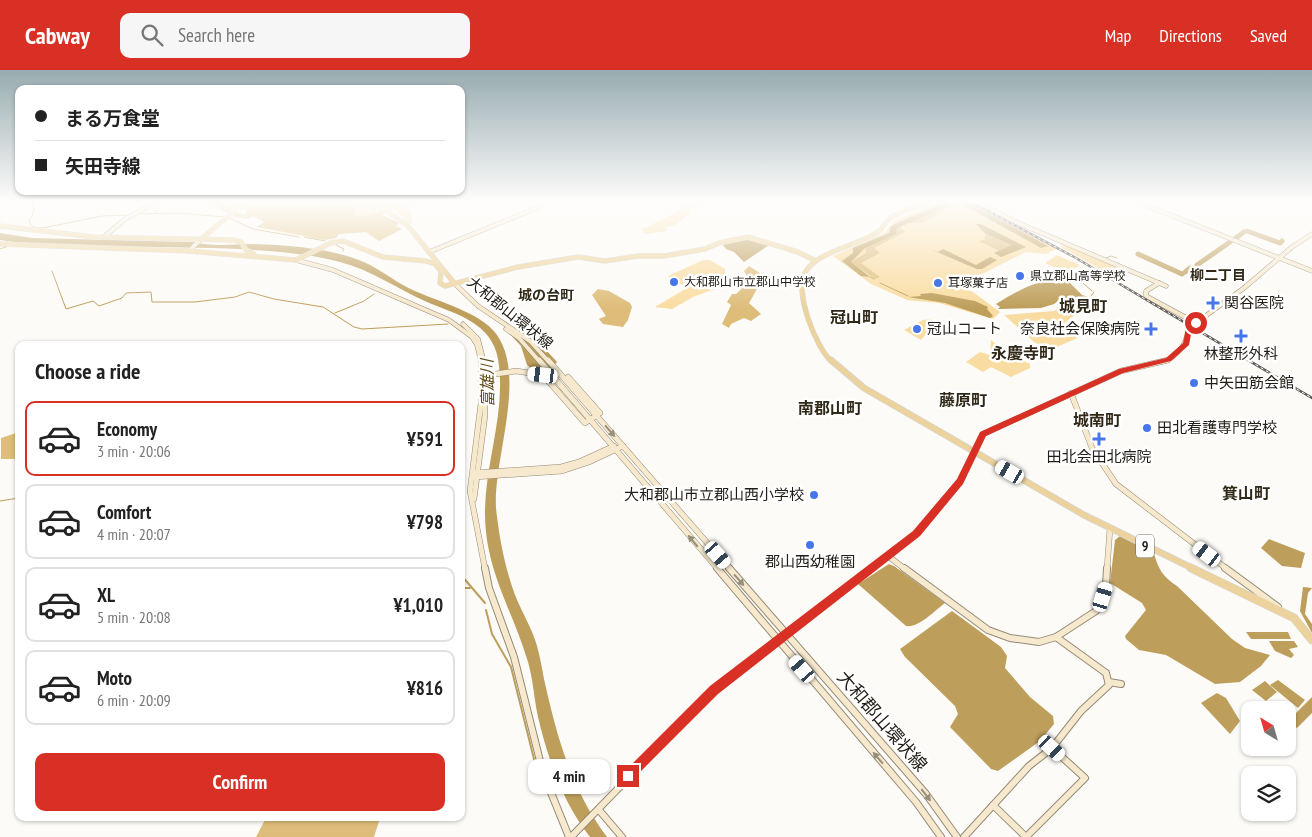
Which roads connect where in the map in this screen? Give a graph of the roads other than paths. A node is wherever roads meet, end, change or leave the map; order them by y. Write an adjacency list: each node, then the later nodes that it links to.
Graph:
1 (104, 237): 9 (main road)
2 (203, 237): 9 (main road)
3 (416, 237): 12 (main road)
4 (466, 237): 12 (main road)
5 (868, 237): 16 (main road)
6 (1050, 237): 18 (main road)
7 (1223, 237): 14 (main road)
8 (1308, 237): 14 (main road)
9 (200, 239): 11 (main road); 13 (main road)
10 (0, 244): 11 (main road)
11 (190, 251): 15 (main road)
12 (429, 252): 19 (main road)
13 (302, 257): 15 (main road); 19 (main road); 23 (main road)
14 (1277, 259): 17 (main road); 21 (main road)
15 (296, 260): 23 (main road)
16 (816, 261): 19 (main road); 29 (main road, 9)
17 (1312, 271)
18 (1159, 283): 20 (main road); 21 (main road)
19 (456, 284): 22 (main road, 大和郡山環状線)
20 (1166, 286)
21 (1196, 323): 25 (main road)
22 (512, 330): 26 (main road, 大和郡山環状線); 26 (main road, 大和郡山環状線)
23 (487, 376): 24 (main road, 大和郡山環状線); 30 (main road)
24 (559, 381): 26 (main road, 大和郡山環状線); 26 (main road, 大和郡山環状線)
25 (1071, 393): 29 (main road); 33 (main road)
26 (593, 418): 27 (main road, 大和郡山環状線, one-way to 27); 28 (main road, 大和郡山環状線)
27 (622, 444): 28 (main road); 34 (main road, 大和郡山環状線, one-way to 34)
28 (614, 448): 30 (main road); 36 (main road, 大和郡山環状線, one-way to 28)
29 (976, 451): 31 (main road, 9); 32 (main road)
30 (474, 475): 43 (main road)
31 (1110, 528): 33 (main road, 9); 35 (main road)
32 (888, 556): 34 (main road); 35 (main road)
33 (1285, 612): 37 (main road, 9)
34 (785, 633): 36 (main road); 46 (main road, 大和郡山環状線, one-way to 46)
35 (1056, 637): 38 (main road)
36 (777, 640): 42 (main road); 45 (main road, 大和郡山環状線, one-way to 36)
37 (1312, 640)
38 (1109, 682): 39 (main road); 40 (main road)
39 (1121, 684)
40 (1052, 748): 41 (main road); 48 (main road)
41 (994, 806): 47 (main road); 48 (main road)
42 (598, 811): 43 (main road); 44 (main road)
43 (572, 836)
44 (622, 837)
45 (941, 837)
46 (957, 837)
47 (964, 837)
48 (1026, 837)

